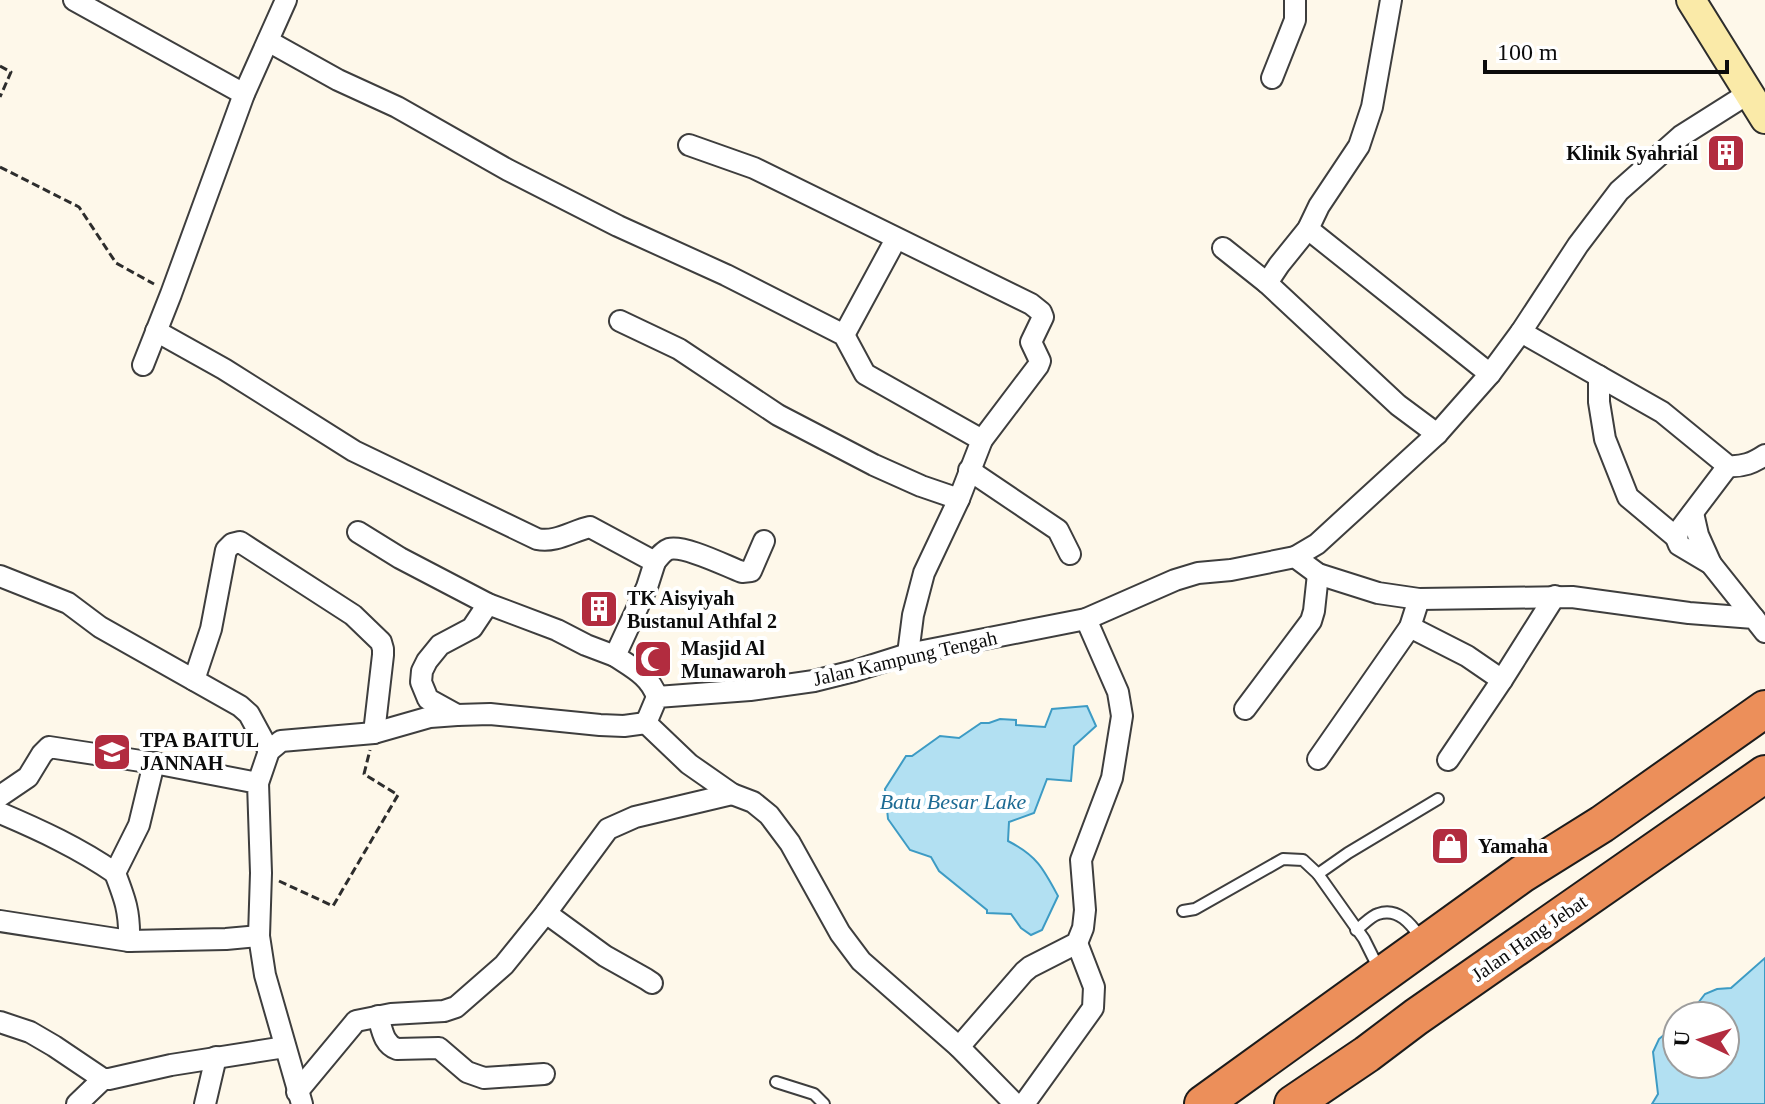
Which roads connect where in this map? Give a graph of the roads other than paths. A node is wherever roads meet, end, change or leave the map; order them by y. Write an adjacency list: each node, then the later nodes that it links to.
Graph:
1 (74, 0): 9 (street)
2 (286, 0): 6 (street)
3 (1295, 0): 7 (street)
4 (1391, 0): 12 (street)
5 (1691, 0): 8 (street)
6 (268, 41): 9 (street); 19 (street)
7 (1272, 78)
8 (1749, 93): 10 (street); 18 (street)
9 (244, 94): 17 (street)
10 (1765, 119)
11 (689, 145): 13 (street)
12 (1308, 229): 15 (street); 21 (street)
13 (896, 239): 19 (street); 24 (street)
14 (1223, 248): 15 (street)
15 (1267, 283): 23 (street)
16 (620, 321): 28 (street)
17 (156, 331): 20 (street); 35 (street)
18 (1521, 332): 21 (street); 22 (street)
19 (844, 335): 24 (street)
20 (143, 365)
21 (1490, 374): 23 (street)
22 (1599, 376): 26 (street); 31 (street)
23 (1437, 434): 34 (street)
24 (982, 440): 27 (street)
25 (1765, 455): 26 (street)
26 (1728, 466): 29 (street)
27 (969, 470): 28 (street); 33 (street)
28 (959, 499): 45 (street)
29 (1693, 513): 31 (street); 36 (street)
30 (358, 532): 41 (street)
31 (1677, 538): 36 (street)
32 (764, 541): 35 (street)
33 (1070, 554)
34 (1295, 557): 37 (street); 42 (street, Jalan Kampung Tengah)
35 (655, 562): 46 (street)
36 (1711, 564): 43 (street)
37 (1318, 574): 40 (street); 50 (street)
38 (0, 576): 47 (street)
39 (1555, 596): 40 (street); 43 (street); 48 (street)
40 (1419, 599): 44 (street)
41 (488, 604): 46 (street); 52 (street)
42 (1086, 619): 45 (street, Jalan Kampung Tengah); 73 (street)
43 (1759, 625)
44 (1410, 627): 48 (street); 56 (street)
45 (908, 654): 49 (street, Jalan Kampung Tengah)
46 (615, 656): 49 (street)
47 (194, 680): 54 (street); 55 (street)
48 (1502, 680): 57 (street)
49 (657, 697): 53 (street)
50 (1245, 709)
51 (1765, 709): 74 (highway)
52 (457, 715): 53 (street); 54 (street)
53 (646, 723): 61 (street)
54 (374, 733): 55 (street)
55 (269, 751): 60 (street)
56 (1318, 759)
57 (1448, 760)
58 (154, 763): 60 (street); 62 (street); 65 (street)
59 (1765, 774): 82 (highway, Jalan Hang Jebat)
60 (258, 783): 71 (street)
61 (732, 794): 68 (street); 81 (street)
62 (0, 796)
63 (1438, 799): 66 (lane)
64 (0, 813): 65 (street)
65 (115, 873): 72 (street)
66 (1318, 874): 67 (lane); 70 (lane)
67 (1183, 911)
68 (546, 913): 76 (street); 78 (street)
69 (0, 921): 72 (street)
70 (1356, 930): 74 (lane); 75 (lane)
71 (259, 936): 72 (street); 80 (street)
72 (129, 941)
73 (1077, 943): 81 (street); 92 (street)
74 (1425, 943): 75 (highway)
75 (1382, 975): 77 (highway)
76 (652, 983)
77 (1337, 1008): 82 (highway); 93 (highway)
78 (378, 1016): 84 (street); 87 (street)
79 (0, 1022): 85 (street)
80 (285, 1047): 83 (street); 87 (street)
81 (959, 1047): 91 (street)
82 (1367, 1054): 94 (highway, Jalan Hang Jebat)
83 (216, 1057): 85 (street); 89 (street)
84 (544, 1074)
85 (103, 1079): 88 (street)
86 (776, 1082): 90 (lane)
87 (300, 1098)
88 (77, 1104)
89 (205, 1104)
90 (824, 1104)
91 (1015, 1104)
92 (1024, 1104)
93 (1203, 1104)
94 (1293, 1104)

